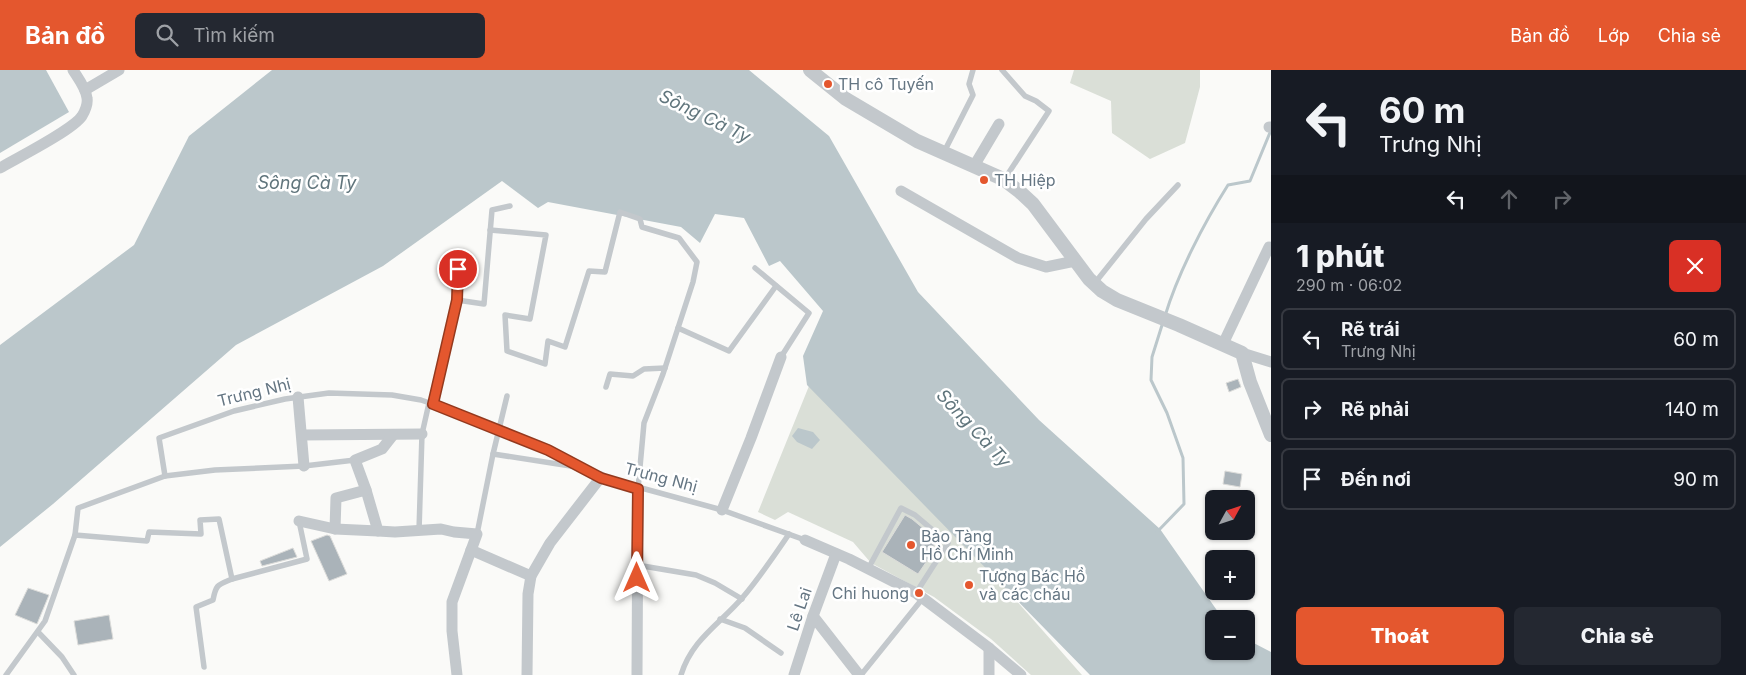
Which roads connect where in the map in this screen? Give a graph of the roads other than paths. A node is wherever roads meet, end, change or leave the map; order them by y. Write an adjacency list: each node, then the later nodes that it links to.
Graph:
1 (73, 70): 6 (street)
2 (119, 70): 6 (street)
3 (810, 70): 8 (street)
4 (973, 70): 8 (lane)
5 (1002, 70): 11 (lane)
6 (86, 95): 10 (street)
7 (999, 124): 9 (street)
8 (944, 152): 9 (street)
9 (974, 166): 11 (street)
10 (0, 168)
11 (1004, 180): 17 (street)
12 (1178, 185): 20 (lane)
13 (901, 190): 17 (street)
14 (510, 206): 15 (lane)
15 (490, 230): 22 (lane); 23 (lane)
16 (1269, 247): 24 (street)
17 (1075, 261): 20 (street)
18 (755, 268): 21 (lane)
19 (458, 269): 22 (lane)
20 (1094, 284): 24 (street)
21 (776, 286): 23 (lane); 26 (lane)
22 (457, 300): 32 (lane)
23 (678, 328): 28 (lane)
24 (1223, 344): 25 (street)
25 (1242, 353): 27 (street); 37 (street)
26 (781, 357): 46 (street)
27 (1270, 360)
28 (665, 368): 29 (lane); 44 (lane)
29 (606, 386)
30 (508, 396): 33 (lane)
31 (298, 397): 32 (lane, Trưng Nhị); 35 (street); 42 (lane, Trưng Nhị)
32 (431, 403): 33 (lane, Trưng Nhị); 34 (lane)
33 (499, 430): 38 (lane); 41 (lane, Trưng Nhị)
34 (422, 434): 36 (street); 50 (lane)
35 (302, 435): 36 (street); 40 (street)
36 (393, 435): 39 (street)
37 (1271, 435)
38 (493, 454): 41 (lane); 51 (lane)
39 (354, 460): 40 (lane); 45 (street)
40 (304, 466): 42 (lane)
41 (583, 468): 43 (lane, Trưng Nhị)
42 (165, 476): 53 (lane)
43 (601, 478): 44 (lane, Trưng Nhị); 59 (street)
44 (638, 489): 46 (lane, Trưng Nhị); 57 (street)
45 (366, 490): 48 (street); 49 (street)
46 (722, 510): 52 (lane, Trưng Nhị)
47 (299, 521): 48 (street); 60 (lane)
48 (335, 529): 49 (street)
49 (378, 531): 50 (street)
50 (419, 531): 51 (street)
51 (477, 534): 55 (street)
52 (789, 534): 54 (lane, Trưng Nhị); 62 (lane)
53 (75, 535): 60 (lane); 65 (lane)
54 (805, 540): 56 (street, Trưng Nhị)
55 (471, 550): 59 (street); 71 (street)
56 (836, 554): 58 (street, Trưng Nhị); 63 (street, Lê Lai)
57 (637, 565): 62 (lane); 73 (street)
58 (868, 569): 61 (street, Trưng Nhị); 61 (lane)
59 (531, 576): 72 (street)
60 (232, 579): 68 (lane)
61 (919, 596): 66 (street, Trưng Nhị); 76 (lane)
62 (742, 599): 64 (lane)
63 (813, 616): 75 (street, Lê Lai); 76 (street)
64 (720, 619): 67 (lane); 74 (lane)
65 (38, 632): 69 (lane); 70 (lane)
66 (989, 648): 77 (street); 78 (street, Trưng Nhị)
67 (781, 652)
68 (204, 667)
69 (6, 675)
70 (74, 675)
71 (457, 675)
72 (528, 675)
73 (637, 675)
74 (681, 675)
75 (794, 675)
76 (860, 675)
77 (989, 675)
78 (1021, 675)

